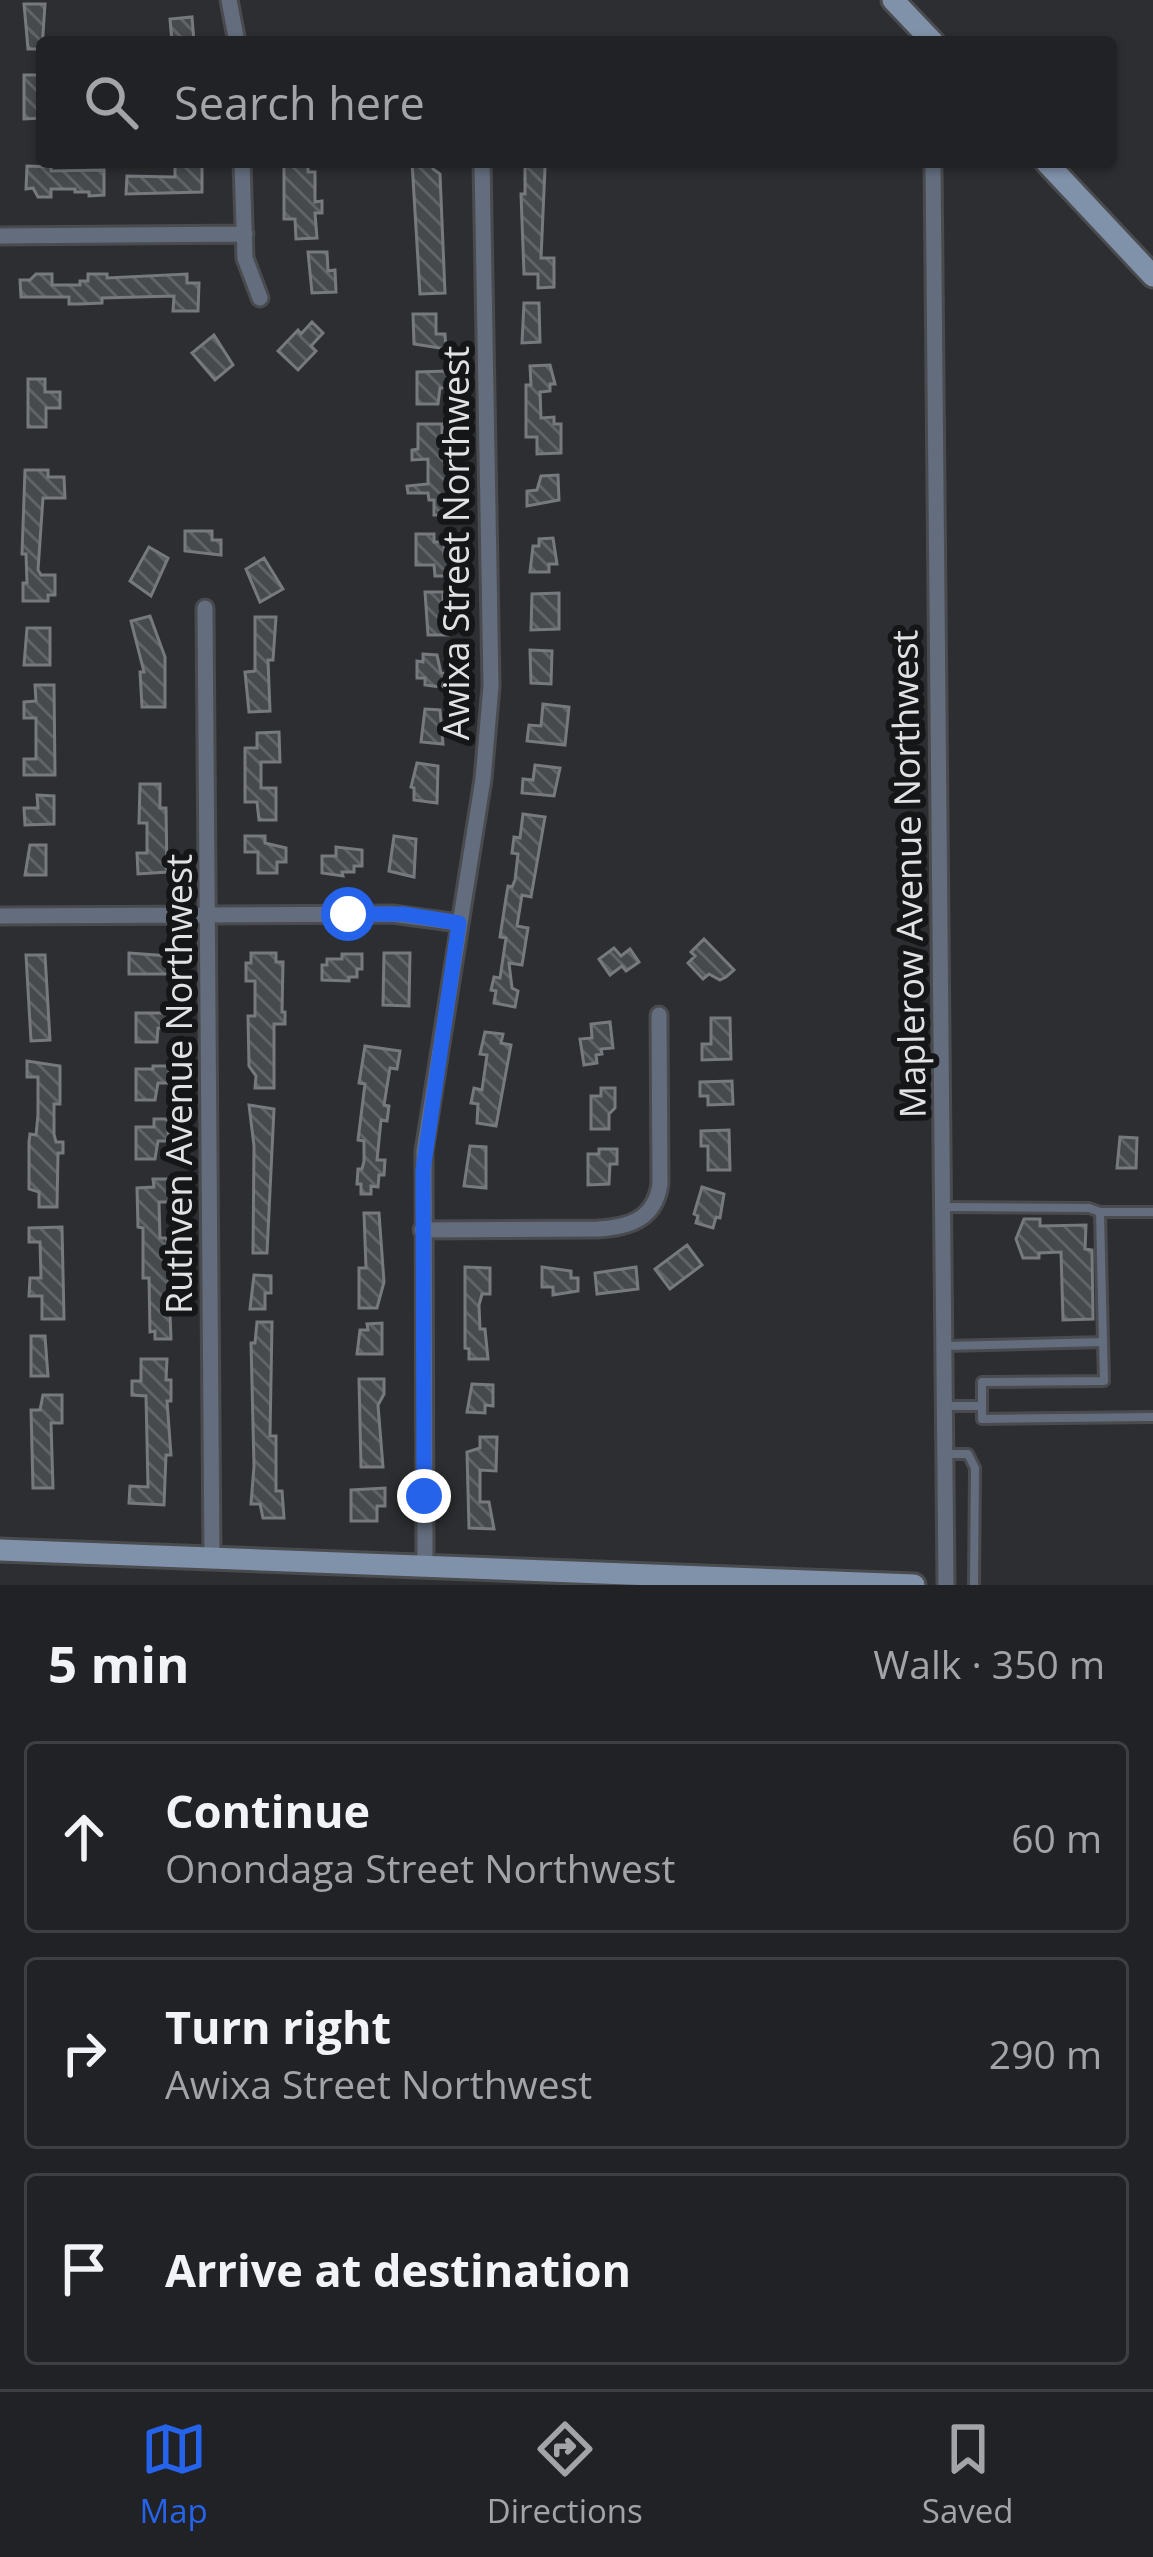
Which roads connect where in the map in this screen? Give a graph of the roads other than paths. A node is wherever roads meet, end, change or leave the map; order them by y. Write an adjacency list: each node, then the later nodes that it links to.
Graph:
1 (230, 0): 3 (street)
2 (893, 0): 4 (street)
3 (236, 36)
4 (927, 36)
5 (242, 168): 9 (street)
6 (482, 168): 16 (street, Awixa Street Northwest)
7 (933, 168): 18 (street, Maplerow Avenue Northwest)
8 (1052, 168): 11 (street)
9 (244, 234): 10 (street); 12 (street)
10 (0, 236)
11 (1153, 276)
12 (260, 298)
13 (206, 608): 14 (street, Ruthven Avenue Northwest)
14 (207, 914): 15 (street); 16 (street); 29 (street, Ruthven Avenue Northwest)
15 (0, 916)
16 (459, 923): 21 (street, Awixa Street Northwest)
17 (659, 1015): 21 (street)
18 (942, 1207): 19 (lane); 23 (street, Maplerow Avenue Northwest)
19 (1100, 1211): 20 (lane); 22 (lane)
20 (1153, 1212)
21 (422, 1230): 30 (street, Awixa Street Northwest)
22 (1103, 1342): 23 (lane); 25 (lane)
23 (943, 1346): 24 (street, Maplerow Avenue Northwest)
24 (944, 1406): 25 (lane); 27 (street, Maplerow Avenue Northwest)
25 (982, 1406): 26 (lane)
26 (1153, 1417)
27 (944, 1454): 32 (street, Maplerow Avenue Northwest); 33 (lane)
28 (0, 1550): 29 (street)
29 (212, 1559): 30 (street)
30 (425, 1566): 31 (street)
31 (914, 1585)
32 (946, 1585)
33 (974, 1585)

